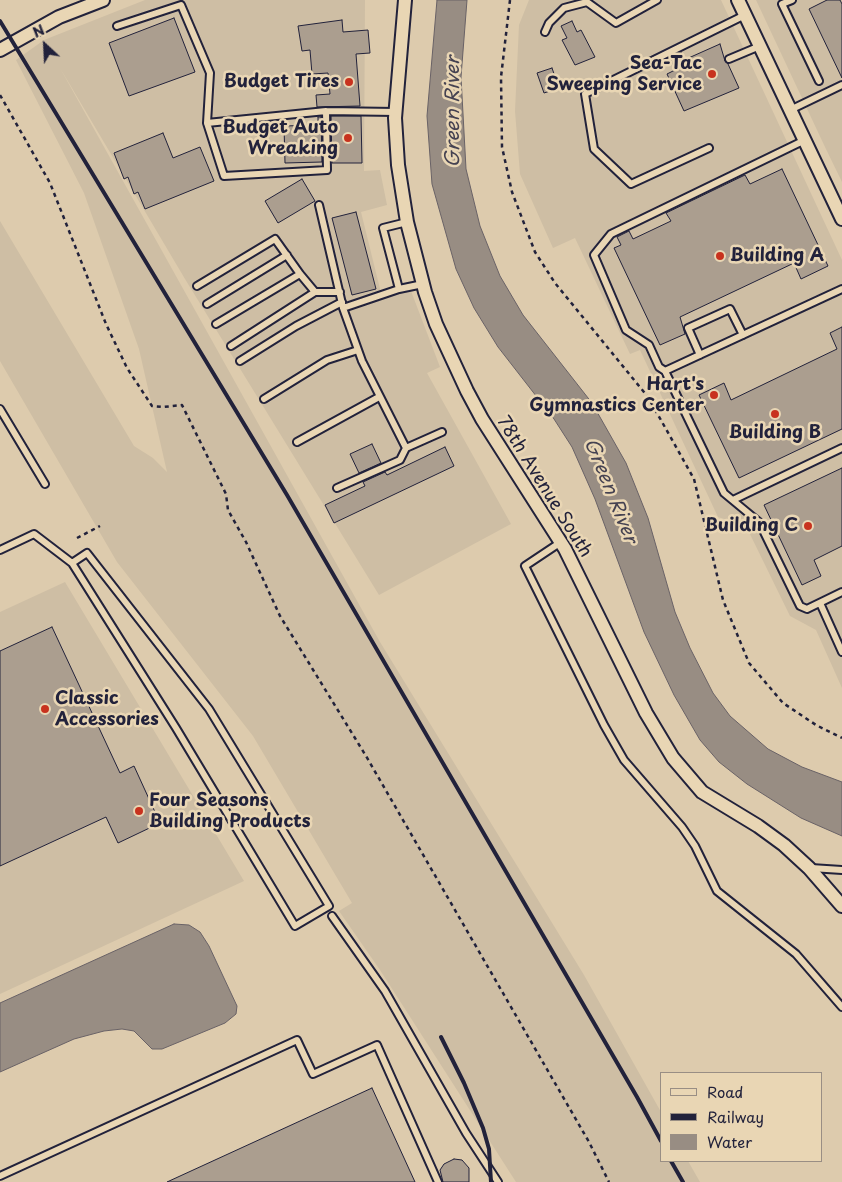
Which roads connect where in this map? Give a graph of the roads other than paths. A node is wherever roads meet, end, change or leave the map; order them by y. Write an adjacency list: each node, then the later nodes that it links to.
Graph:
1 (103, 0): 10 (street)
2 (405, 0): 16 (street, 78th Avenue South)
3 (657, 0): 8 (lane)
4 (738, 0): 6 (street)
5 (792, 0): 12 (lane)
6 (745, 15): 9 (street); 19 (lane)
7 (117, 26): 17 (lane)
8 (545, 32)
9 (760, 46): 11 (lane); 14 (street)
10 (0, 50)
11 (729, 60)
12 (819, 81)
13 (842, 85): 14 (lane)
14 (790, 110): 18 (street)
15 (326, 111): 16 (lane); 17 (lane); 17 (lane)
16 (396, 112): 22 (street, 78th Avenue South)
17 (207, 123)
18 (805, 140): 21 (street); 39 (lane)
19 (709, 148)
20 (319, 205): 30 (lane)
21 (842, 219)
22 (407, 222): 25 (street, 78th Avenue South); 27 (lane)
23 (286, 255): 24 (lane); 26 (lane); 31 (lane)
24 (300, 274): 29 (lane); 33 (lane)
25 (423, 284): 27 (lane); 50 (street, 78th Avenue South)
26 (197, 286)
27 (399, 289): 32 (lane)
28 (842, 289): 34 (lane)
29 (315, 292): 30 (lane); 35 (lane)
30 (340, 292): 32 (lane)
31 (207, 304)
32 (342, 305): 36 (lane); 38 (lane)
33 (216, 324)
34 (743, 335): 37 (lane); 37 (lane)
35 (231, 346)
36 (358, 350): 40 (lane); 41 (lane)
37 (700, 355): 39 (lane)
38 (240, 361)
39 (665, 371): 49 (lane)
40 (379, 397): 44 (lane); 45 (lane)
41 (264, 399)
42 (0, 409): 47 (lane)
43 (442, 432): 45 (lane)
44 (297, 442)
45 (406, 448): 48 (lane)
46 (842, 448): 49 (lane)
47 (45, 484)
48 (337, 488)
49 (733, 500): 54 (lane)
50 (561, 542): 56 (street, 78th Avenue South); 60 (lane)
51 (0, 550): 52 (lane)
52 (72, 563): 52 (lane)
53 (842, 592): 54 (lane)
54 (820, 603): 55 (lane)
55 (842, 652)
56 (809, 868): 57 (lane); 58 (street, 78th Avenue South)
57 (842, 870)
58 (842, 906)
59 (332, 916): 63 (lane)
60 (842, 1007)
61 (0, 1176): 62 (lane)
62 (438, 1182)
63 (498, 1182)

